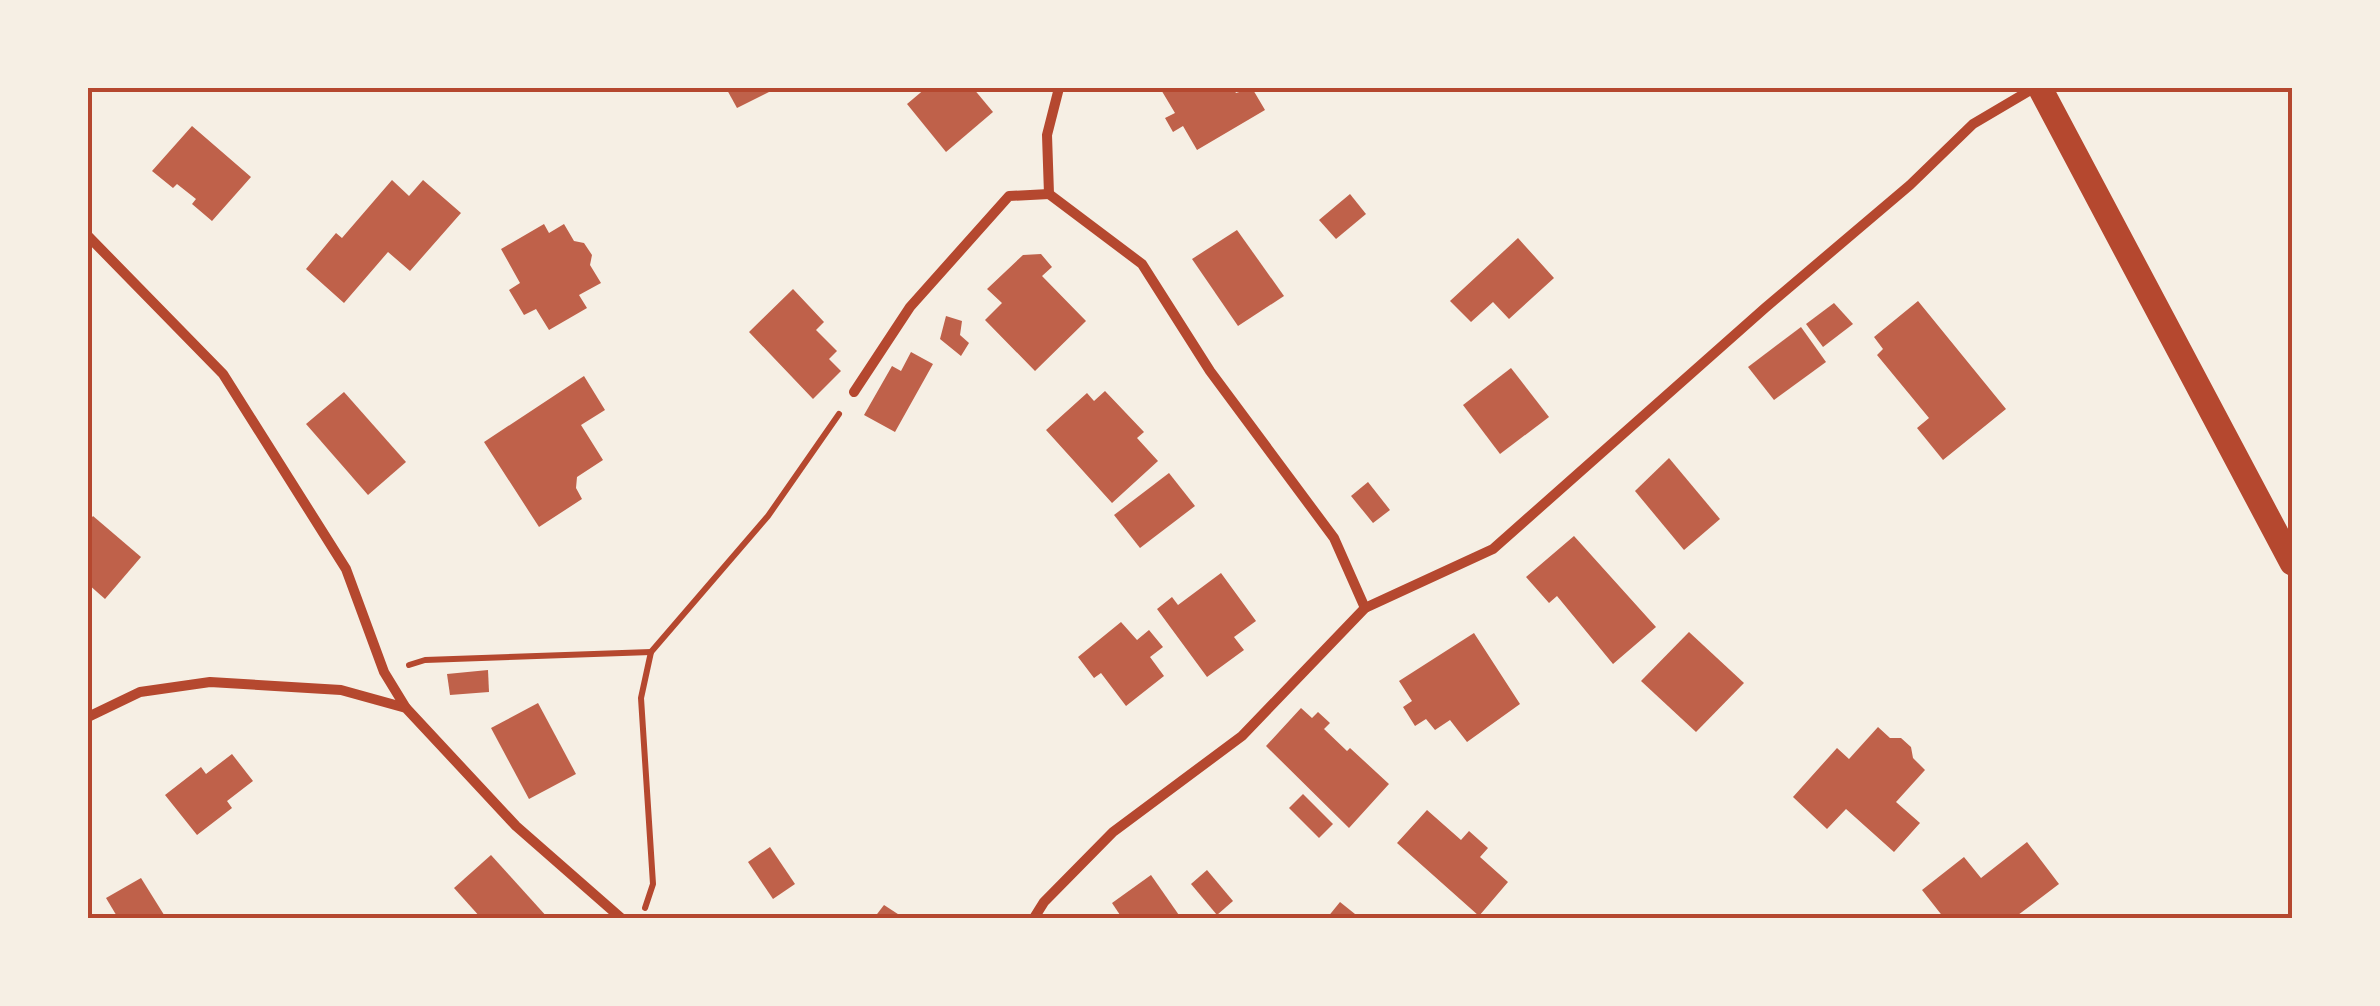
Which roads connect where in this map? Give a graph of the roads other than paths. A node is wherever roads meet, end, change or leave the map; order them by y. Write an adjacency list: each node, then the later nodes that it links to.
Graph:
1 (1060, 88): 3 (street)
2 (2037, 88): 6 (main road); 7 (street)
3 (1049, 194): 5 (street); 7 (street)
4 (88, 236): 8 (street)
5 (854, 392)
6 (2292, 563)
7 (1365, 608): 11 (street)
8 (406, 708): 9 (street); 10 (street)
9 (88, 718)
10 (621, 918)
11 (1034, 918)

